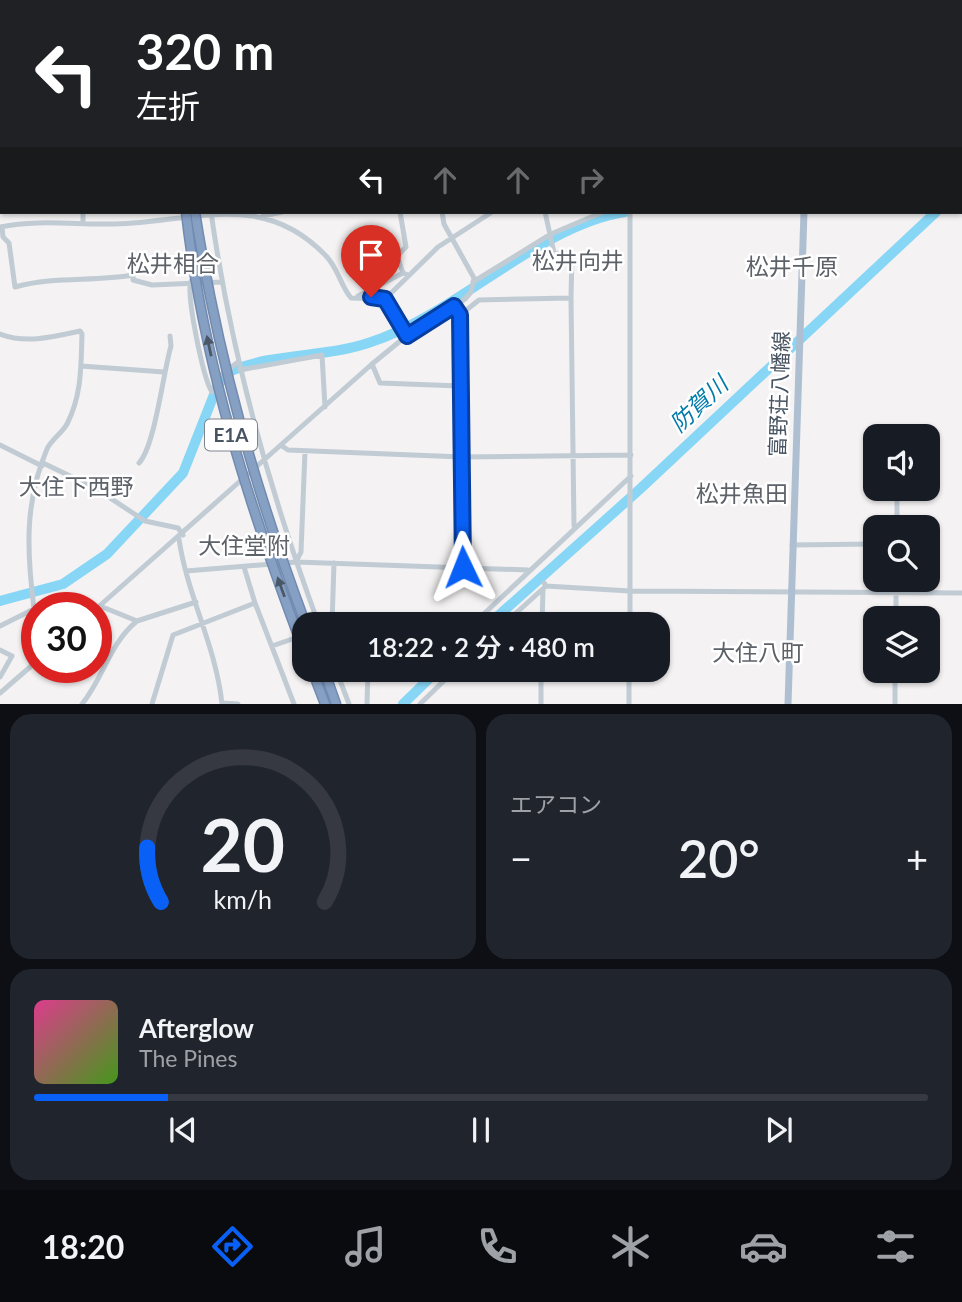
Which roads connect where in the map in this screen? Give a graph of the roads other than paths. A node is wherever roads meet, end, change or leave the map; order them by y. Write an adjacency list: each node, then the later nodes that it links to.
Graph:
1 (83, 214): 16 (street)
2 (186, 214): 78 (highway, E1A, one-way to 2, bridge)
3 (195, 214): 70 (highway, E1A, bridge)
4 (203, 214): 16 (street)
5 (211, 214): 22 (street)
6 (228, 214): 15 (street)
7 (272, 214): 15 (street)
8 (400, 214): 20 (street)
9 (442, 214): 19 (street)
10 (489, 214): 19 (street)
11 (546, 214): 18 (street)
12 (598, 214): 18 (street)
13 (630, 214): 44 (street)
14 (804, 214): 54 (main road, 富野荘八幡線)
15 (262, 216): 24 (street)
16 (83, 222): 17 (street)
17 (1, 227): 21 (street)
18 (551, 234): 23 (street); 25 (street)
19 (451, 238): 20 (street); 23 (street)
20 (405, 274): 24 (street); 26 (street)
21 (191, 281): 22 (street); 29 (street)
22 (222, 282): 34 (street)
23 (472, 286): 27 (street)
24 (351, 298): 26 (street)
25 (571, 298): 30 (street); 45 (street)
26 (385, 299): 33 (street)
27 (454, 306): 30 (street); 33 (street)
28 (209, 312): 29 (street)
29 (194, 315): 34 (street)
30 (460, 315): 39 (street)
31 (0, 334): 36 (street)
32 (170, 336): 38 (street)
33 (407, 336): 35 (street)
34 (238, 362): 37 (street)
35 (372, 364): 39 (street); 40 (street)
36 (81, 366): 38 (street); 48 (street)
37 (240, 370): 40 (street); 49 (street)
38 (164, 372): 47 (street)
39 (460, 386): 46 (street)
40 (325, 407): 42 (street)
41 (0, 445): 48 (street)
42 (282, 446): 43 (street); 49 (street)
43 (305, 451): 46 (street); 55 (street)
44 (631, 455): 45 (street); 50 (street)
45 (573, 456): 46 (street); 51 (street)
46 (461, 457): 58 (street)
47 (139, 463)
48 (42, 464): 52 (street); 81 (street)
49 (263, 464): 52 (street); 55 (street)
50 (631, 476): 51 (street); 62 (street)
51 (574, 526): 59 (street)
52 (181, 537): 60 (street); 66 (street)
53 (863, 544): 54 (street)
54 (792, 545): 64 (main road, 富野荘八幡線)
55 (296, 562): 56 (street); 57 (street); 71 (street)
56 (334, 563): 58 (street); 72 (street)
57 (244, 567): 60 (street); 68 (street)
58 (463, 567): 59 (street)
59 (528, 570): 73 (street)
60 (186, 571): 67 (street)
61 (544, 586): 62 (street); 74 (street); 75 (street)
62 (630, 591): 64 (street); 76 (street)
63 (896, 592): 64 (street); 65 (street); 69 (street)
64 (790, 593): 108 (main road, 富野荘八幡線)
65 (962, 593)
66 (112, 596)
67 (196, 602): 79 (street); 80 (street)
68 (255, 603): 80 (street); 83 (street)
69 (895, 606)
70 (301, 612)
71 (314, 612)
72 (332, 612)
73 (485, 612)
74 (516, 612)
75 (543, 612)
76 (630, 612)
77 (112, 613): 79 (street)
78 (292, 618)
79 (137, 621): 97 (street)
80 (203, 622): 96 (street); 98 (street)
81 (0, 626)
82 (292, 639): 83 (street)
83 (272, 646): 100 (street)
84 (0, 650): 86 (street)
85 (21, 675): 95 (street)
86 (0, 677)
87 (317, 682): 101 (highway)
88 (328, 682): 102 (highway)
89 (341, 682): 103 (street)
90 (368, 682): 104 (street)
91 (443, 682): 105 (street)
92 (541, 682): 106 (street)
93 (629, 682): 107 (street)
94 (895, 683): 109 (street)
95 (0, 693)
96 (222, 703): 99 (street)
97 (82, 704)
98 (152, 704)
99 (238, 704)
100 (294, 704)
101 (325, 704)
102 (336, 704)
103 (349, 704)
104 (367, 704)
105 (420, 704)
106 (541, 704)
107 (629, 704)
108 (788, 704)
109 (895, 704)

